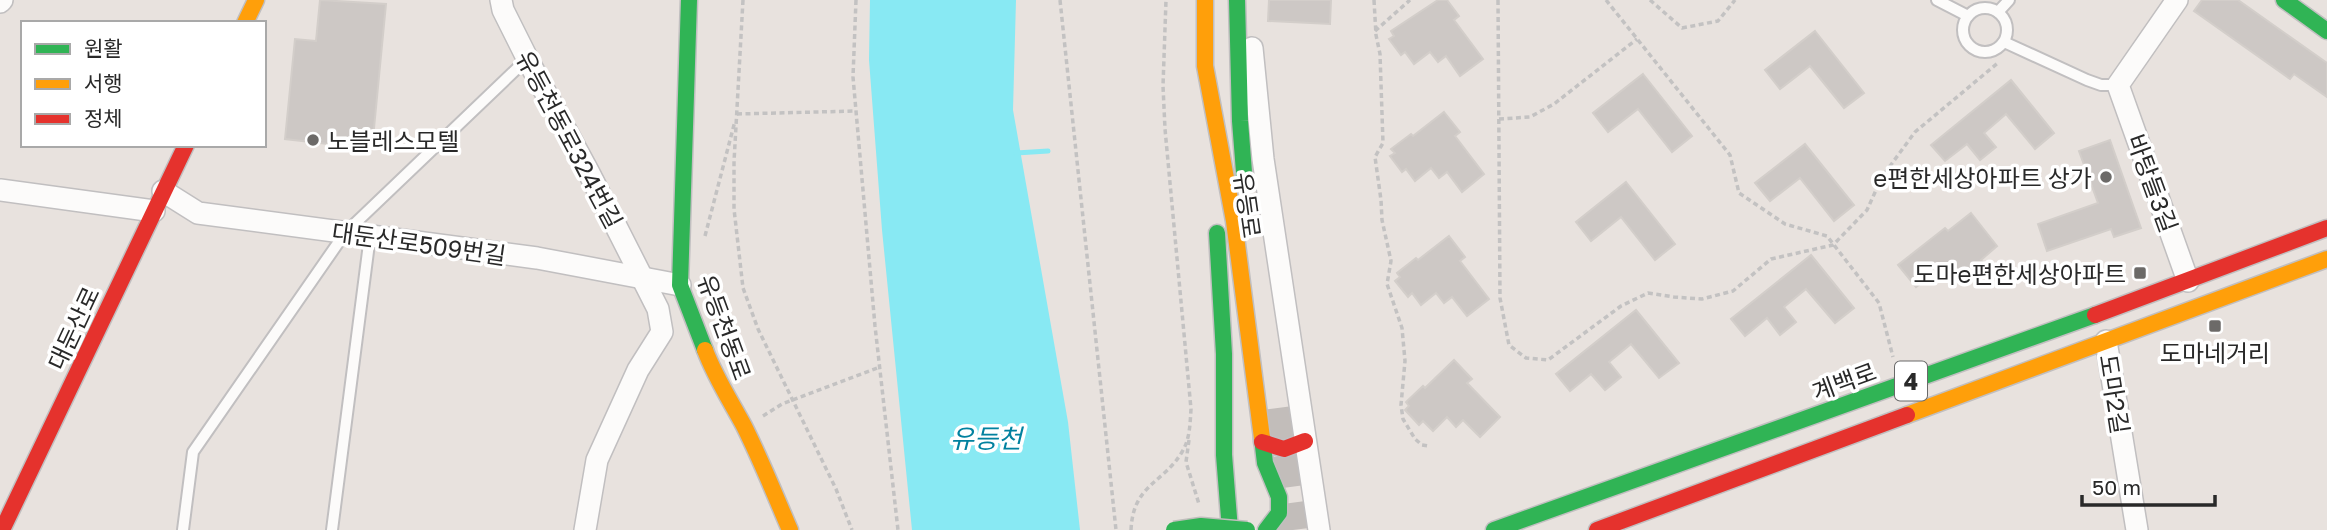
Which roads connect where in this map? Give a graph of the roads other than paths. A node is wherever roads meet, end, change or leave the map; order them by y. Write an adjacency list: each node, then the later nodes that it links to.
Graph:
1 (256, 0): 13 (main road)
2 (501, 0): 16 (street, 유등천동로324번길)
3 (689, 0): 30 (main road, 유등천동로)
4 (1205, 0): 18 (main road)
5 (1237, 0): 22 (main road, 유등로)
6 (1253, 0): 32 (street)
7 (1937, 0): 12 (lane)
8 (2009, 0): 11 (lane)
9 (2177, 0): 17 (street)
10 (2284, 0): 14 (main road)
11 (1998, 12): 12 (lane); 15 (lane)
12 (1968, 16): 15 (lane)
13 (246, 21)
14 (2327, 31)
15 (2004, 41): 17 (lane)
16 (527, 59): 25 (lane); 28 (street, 유등천동로324번길)
17 (2118, 85): 29 (street, 바탕들3길)
18 (1217, 133): 33 (main road); 42 (main road)
19 (185, 147): 21 (main road, 대둔산로)
20 (0, 190): 23 (street)
21 (163, 191): 23 (main road, 대둔산로); 25 (street, 대둔산로509번길)
22 (1247, 202)
23 (154, 211): 36 (main road, 대둔산로)
24 (2327, 228): 29 (main road, 계백로 / 4)
25 (345, 233): 26 (street, 대둔산로509번길); 37 (lane)
26 (370, 236): 28 (street, 대둔산로509번길); 38 (lane)
27 (2327, 259): 31 (main road, 4)
28 (641, 278): 30 (street, 대둔산로509번길); 39 (street, 유등천동로324번길)
29 (2188, 281): 46 (main road, 계백로 / 4)
30 (680, 285): 34 (main road, 유등천동로)
31 (2106, 341): 47 (main road, 4); 48 (street, 도마2길)
32 (1305, 441): 33 (main road); 45 (street)
33 (1262, 442): 44 (main road)
34 (763, 466): 35 (main road); 40 (main road, 유등천동로)
35 (799, 513)
36 (2, 530)
37 (183, 530)
38 (332, 530)
39 (585, 530)
40 (790, 530)
41 (1174, 530): 43 (main road, bridge)
42 (1230, 530)
43 (1247, 530)
44 (1266, 530)
45 (1319, 530)
46 (1494, 530)
47 (1597, 530)
48 (2137, 530)

